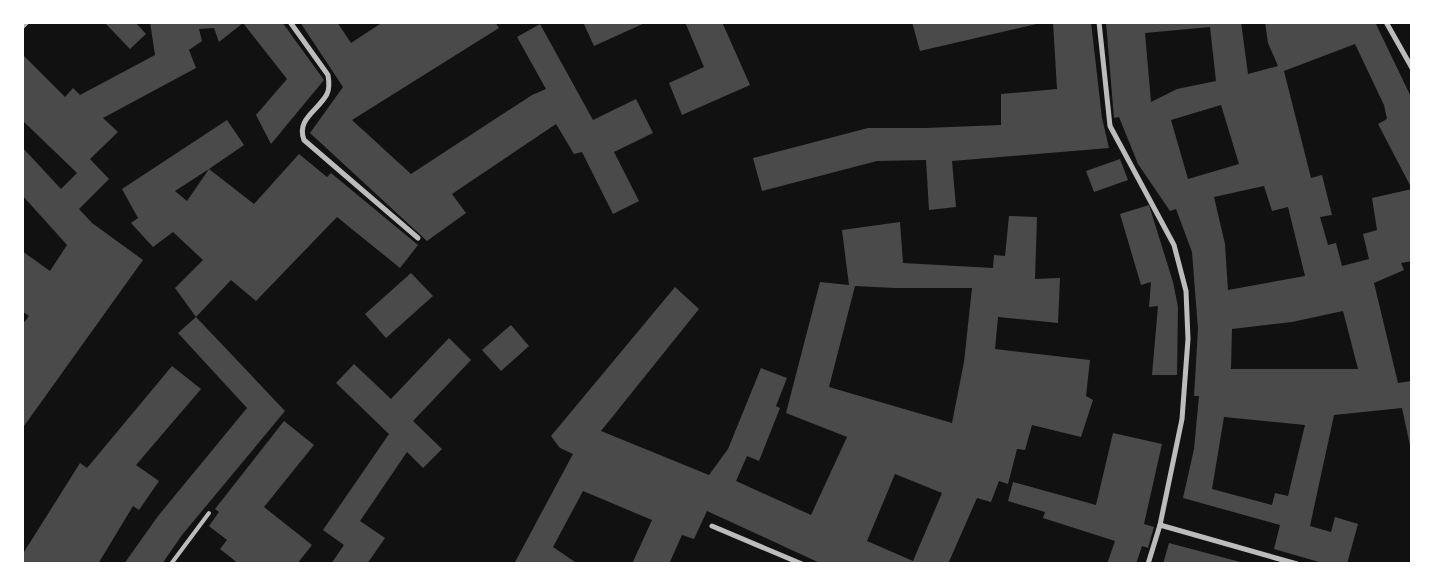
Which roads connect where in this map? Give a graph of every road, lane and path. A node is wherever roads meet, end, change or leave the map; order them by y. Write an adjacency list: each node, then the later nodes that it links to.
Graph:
1 (27, 22): 5 (street)
2 (290, 22): 7 (street)
3 (1099, 22): 9 (street)
4 (1386, 22): 6 (street)
5 (22, 27)
6 (1412, 68)
7 (418, 238)
8 (209, 513): 11 (lane)
9 (1160, 525): 13 (street); 14 (street)
10 (712, 526): 12 (street)
11 (171, 564)
12 (802, 564)
13 (1148, 564)
14 (1298, 564)

